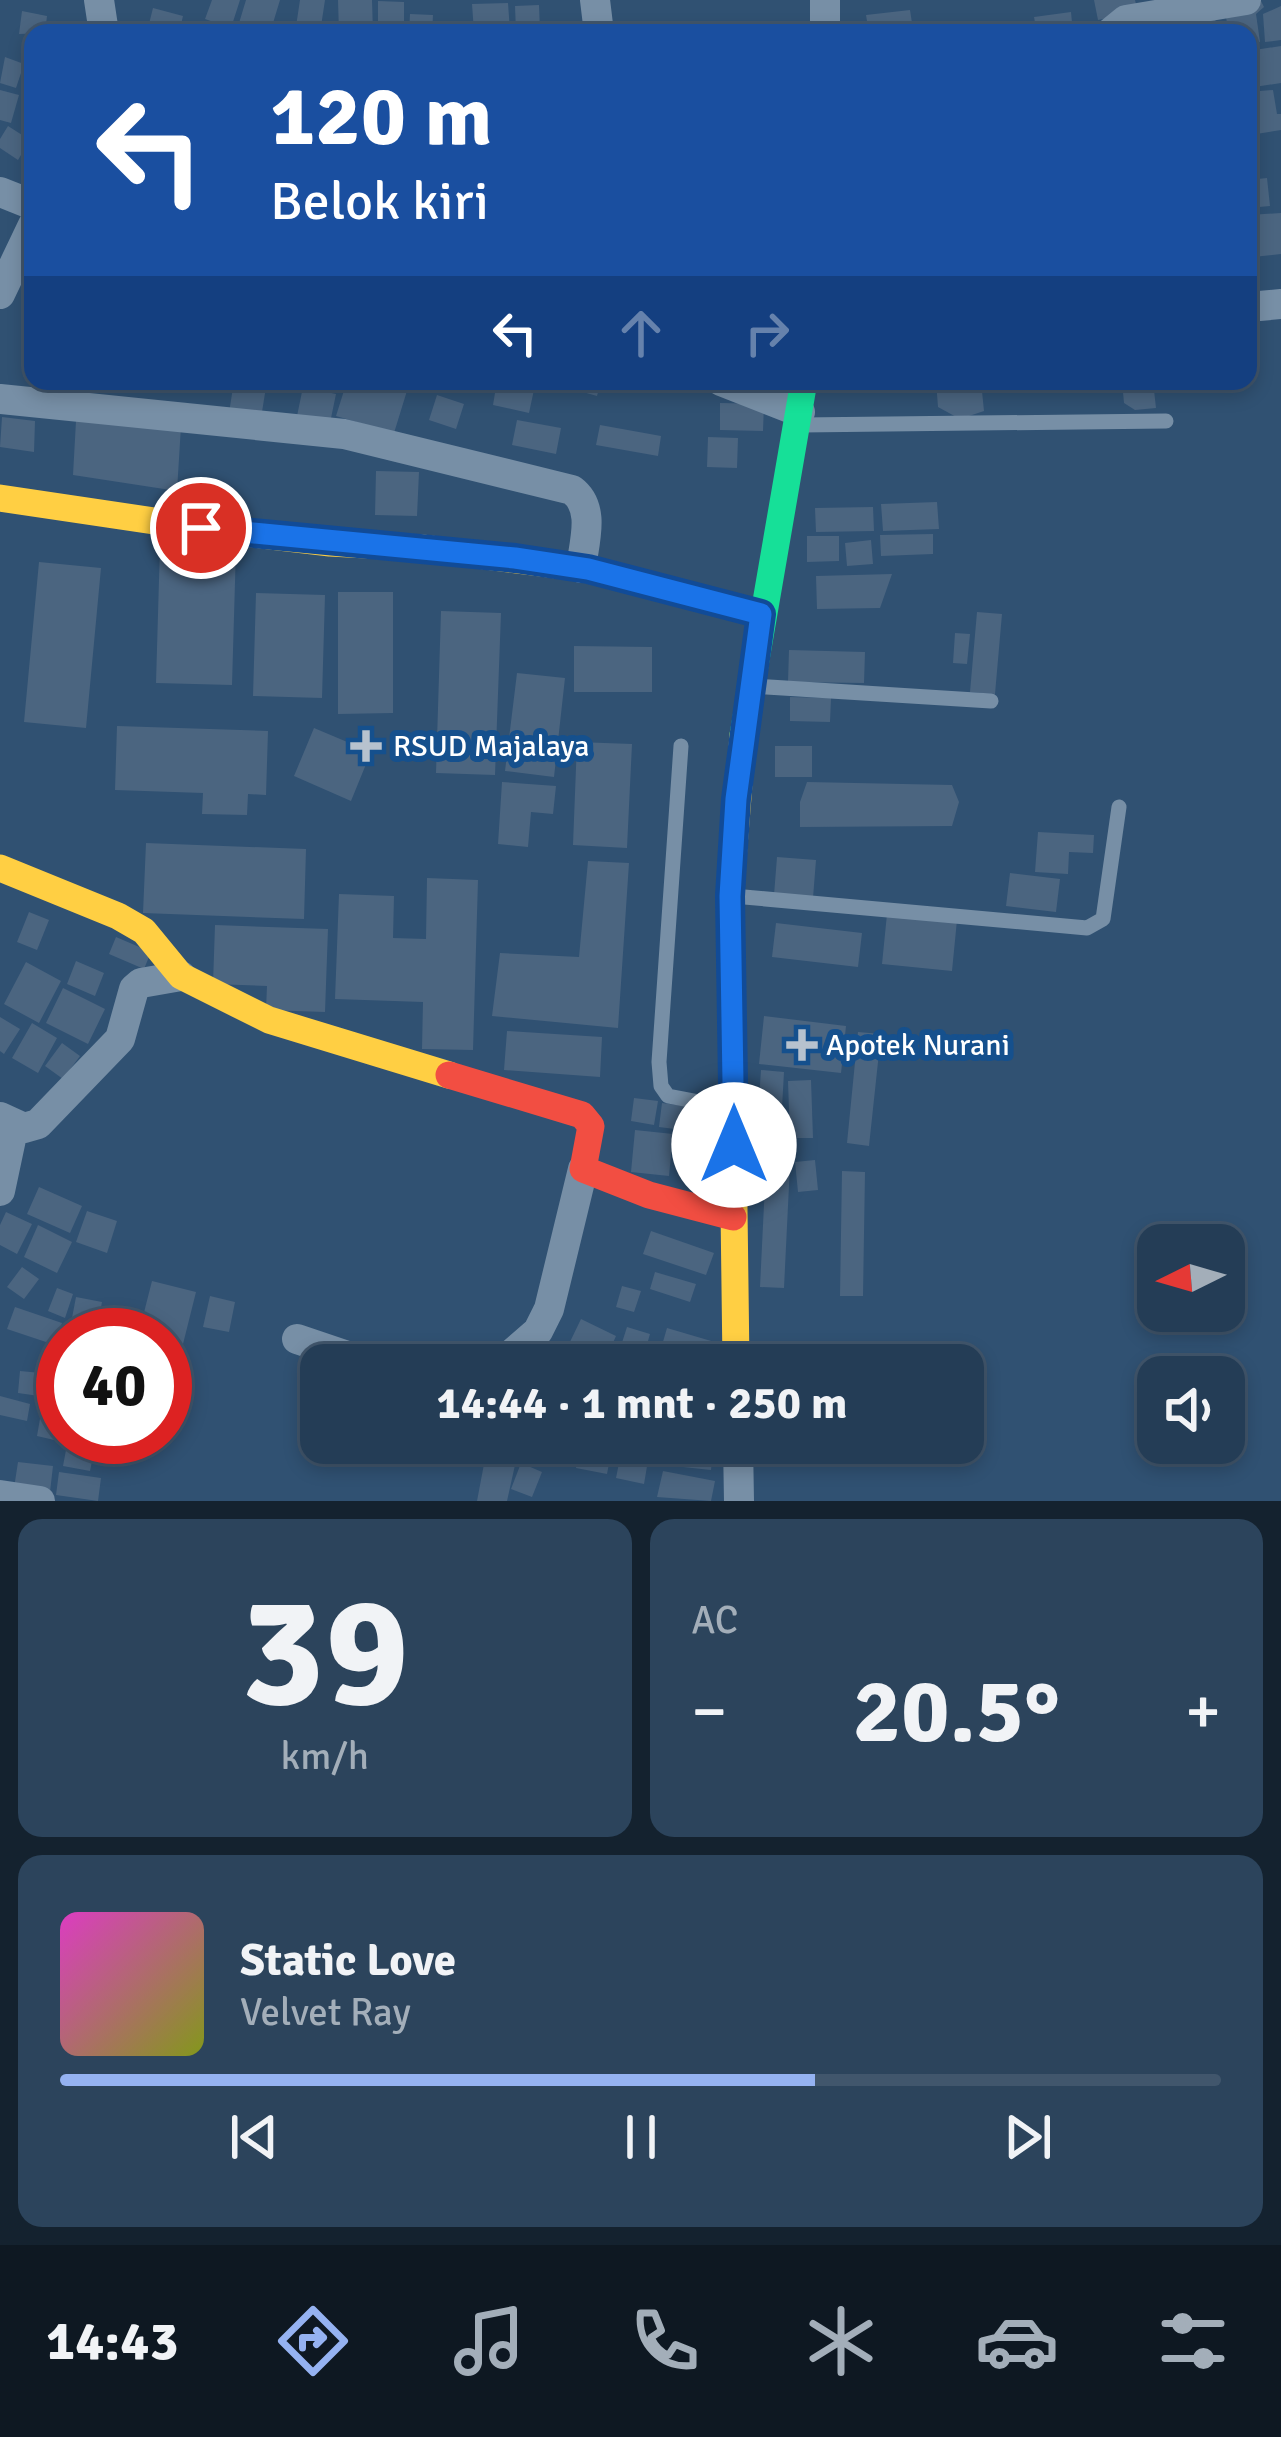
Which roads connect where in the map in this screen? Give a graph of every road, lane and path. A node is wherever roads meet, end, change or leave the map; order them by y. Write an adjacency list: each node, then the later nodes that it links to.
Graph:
1 (1246, 0): 2 (street)
2 (1121, 24)
3 (24, 244): 4 (street)
4 (0, 294)
5 (749, 390): 7 (street)
6 (0, 399): 10 (street)
7 (800, 406): 8 (lane); 11 (street)
8 (1166, 421)
9 (0, 498): 10 (street)
10 (581, 568): 11 (street)
11 (761, 614): 12 (street)
12 (749, 686): 13 (lane); 17 (street)
13 (991, 701)
14 (681, 746): 19 (lane)
15 (1119, 807): 17 (lane)
16 (0, 868): 18 (street)
17 (730, 896): 19 (street)
18 (181, 976): 20 (street); 21 (street)
19 (734, 1109): 23 (street)
20 (7, 1121): 22 (street)
21 (584, 1169): 23 (street); 26 (street)
22 (0, 1191)
23 (733, 1217): 27 (street)
24 (298, 1340): 25 (street)
25 (310, 1344)
26 (523, 1344)
27 (736, 1344)
28 (738, 1464): 31 (street)
29 (0, 1495): 30 (street)
30 (40, 1501)
31 (739, 1501)

